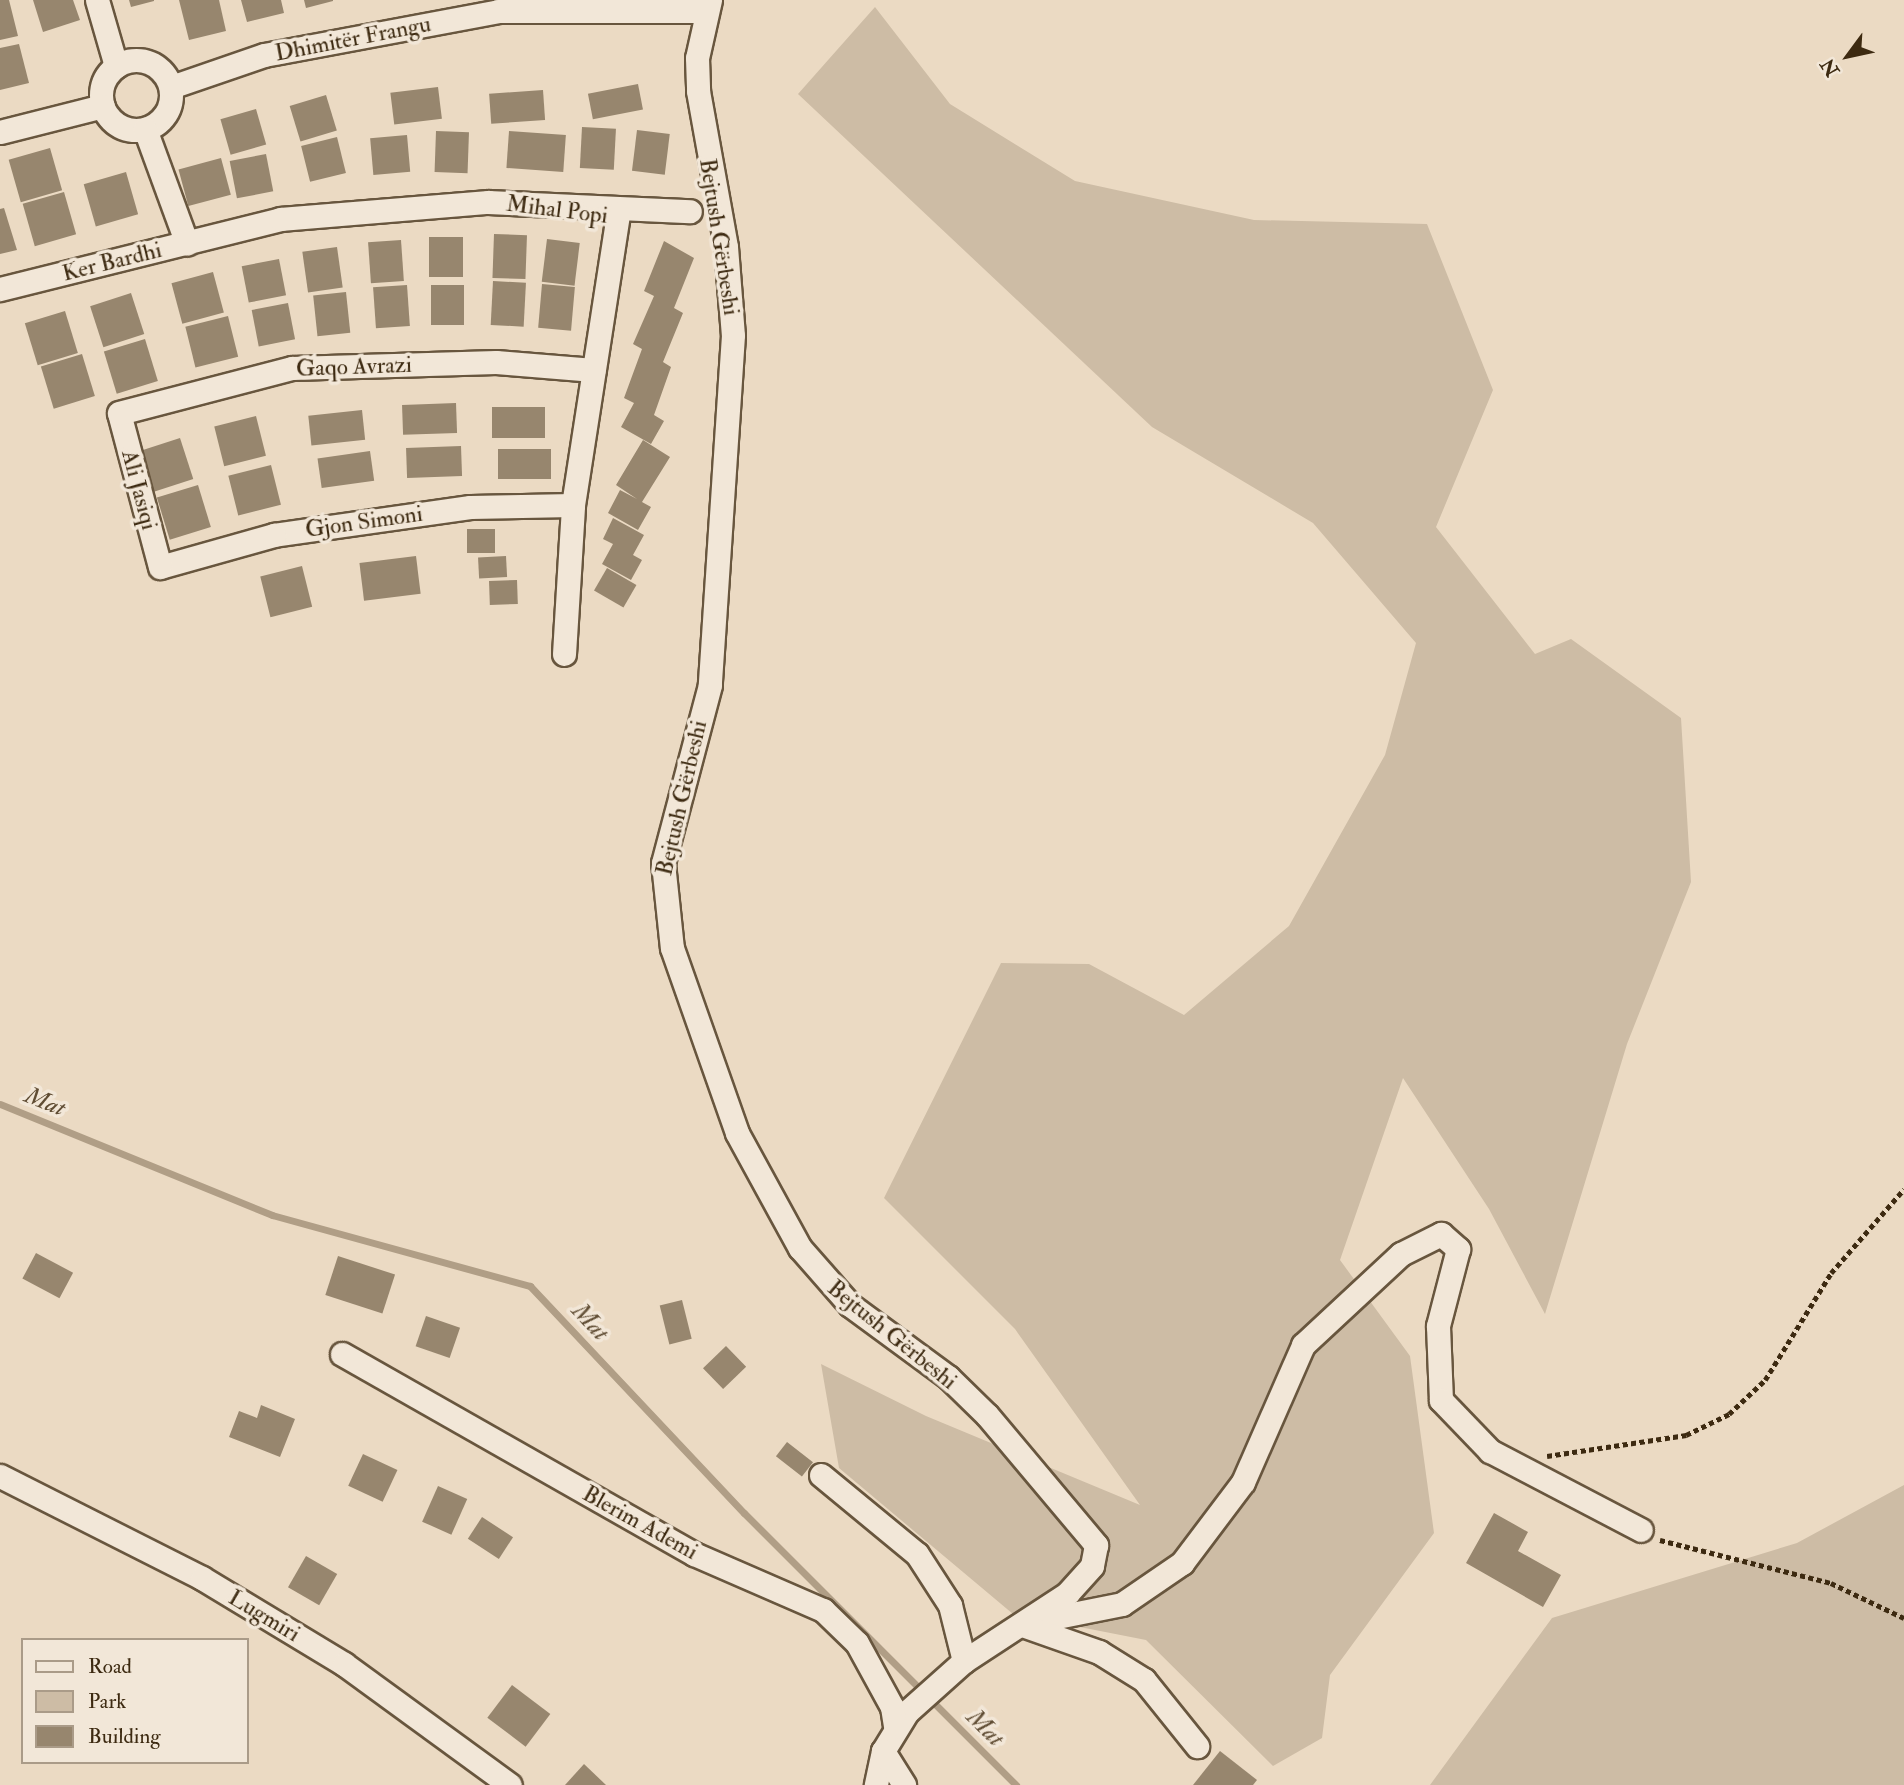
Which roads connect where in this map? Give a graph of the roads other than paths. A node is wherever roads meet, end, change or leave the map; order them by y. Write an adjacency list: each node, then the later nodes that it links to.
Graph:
1 (97, 0): 3 (street)
2 (708, 5): 4 (street, Dhimitër Frangu); 21 (street, Bejtush Gërbeshi)
3 (116, 65): 4 (street); 5 (street)
4 (171, 87): 6 (street)
5 (103, 106): 6 (street); 7 (street)
6 (145, 130): 10 (street, Ker Bardhi)
7 (0, 132)
8 (690, 211): 9 (street)
9 (618, 213): 10 (street, Mihal Popi); 12 (street, Mihal Popi)
10 (187, 244): 11 (street, Ker Bardhi)
11 (0, 289)
12 (594, 370): 13 (street, Gaqo Avrazi); 14 (street, Mihal Popi)
13 (118, 413): 15 (street, Ali Jasiqi)
14 (573, 505): 15 (street, Gjon Simoni); 16 (street, Mihal Popi)
15 (160, 567)
16 (564, 654)
17 (342, 1354): 23 (street, Blerim Ademi)
18 (821, 1475): 22 (street)
19 (0, 1476): 26 (street, Lugmiri)
20 (1641, 1530): 21 (street)
21 (1022, 1625): 22 (street, Bejtush Gërbeshi); 24 (street)
22 (964, 1661): 23 (street, Bejtush Gërbeshi)
23 (901, 1720): 25 (street, Bejtush Gërbeshi)
24 (1197, 1746)
25 (883, 1752): 27 (street, Bejtush Gërbeshi); 28 (street)
26 (510, 1785)
27 (876, 1785)
28 (904, 1785)

